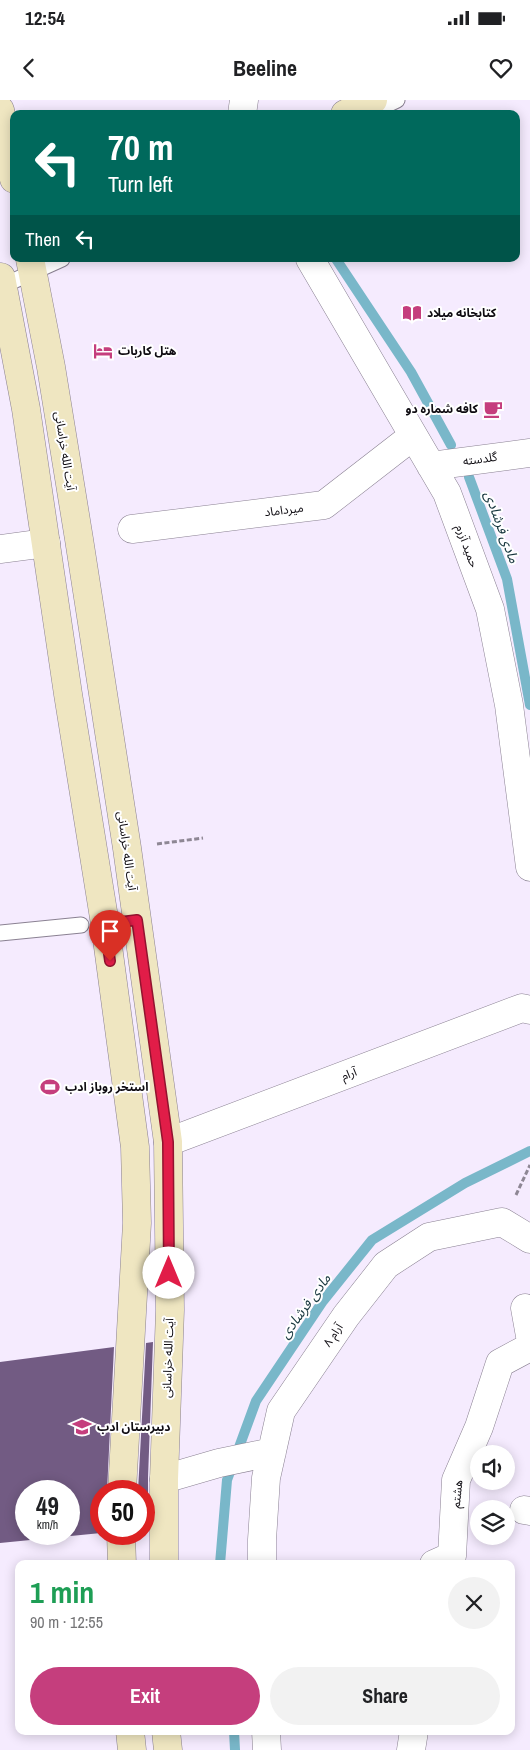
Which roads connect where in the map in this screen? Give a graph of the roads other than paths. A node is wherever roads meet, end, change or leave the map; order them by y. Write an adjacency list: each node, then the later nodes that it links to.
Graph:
1 (373, 100): 4 (main road)
2 (397, 100): 5 (lane)
3 (0, 110): 6 (main road)
4 (353, 110)
5 (376, 110)
6 (10, 159)
7 (312, 262): 10 (street, حمید آزرم)
8 (41, 263): 9 (main road); 17 (main road, آیت الله خراسانی)
9 (0, 278): 14 (main road)
10 (413, 436): 12 (street, حمید آزرم); 13 (street, میرداماد)
11 (530, 453): 12 (street, گلدسته)
12 (431, 466): 16 (street, حمید آزرم)
13 (132, 529)
14 (46, 543): 15 (street); 18 (main road)
15 (0, 549)
16 (530, 867)
17 (137, 920): 18 (main road); 21 (main road, آیت الله خراسانی)
18 (93, 924): 19 (lane); 28 (main road)
19 (0, 932)
20 (530, 1010): 21 (street, آرام)
21 (168, 1142): 27 (main road, آیت الله خراسانی)
22 (530, 1239): 26 (street, ۸ آرام)
23 (525, 1308): 24 (street)
24 (530, 1336)
25 (530, 1347): 33 (street, هشتم)
26 (272, 1452): 27 (street); 32 (street, ۸ آرام)
27 (164, 1479): 31 (main road, آیت الله خراسانی)
28 (123, 1480)
29 (121, 1545): 30 (main road)
30 (122, 1560)
31 (164, 1560)
32 (262, 1560)
33 (443, 1560)
34 (130, 1735): 38 (main road)
35 (166, 1735): 39 (main road)
36 (266, 1735): 40 (street)
37 (413, 1735): 41 (street)
38 (132, 1750)
39 (168, 1750)
40 (266, 1750)
41 (410, 1750)

